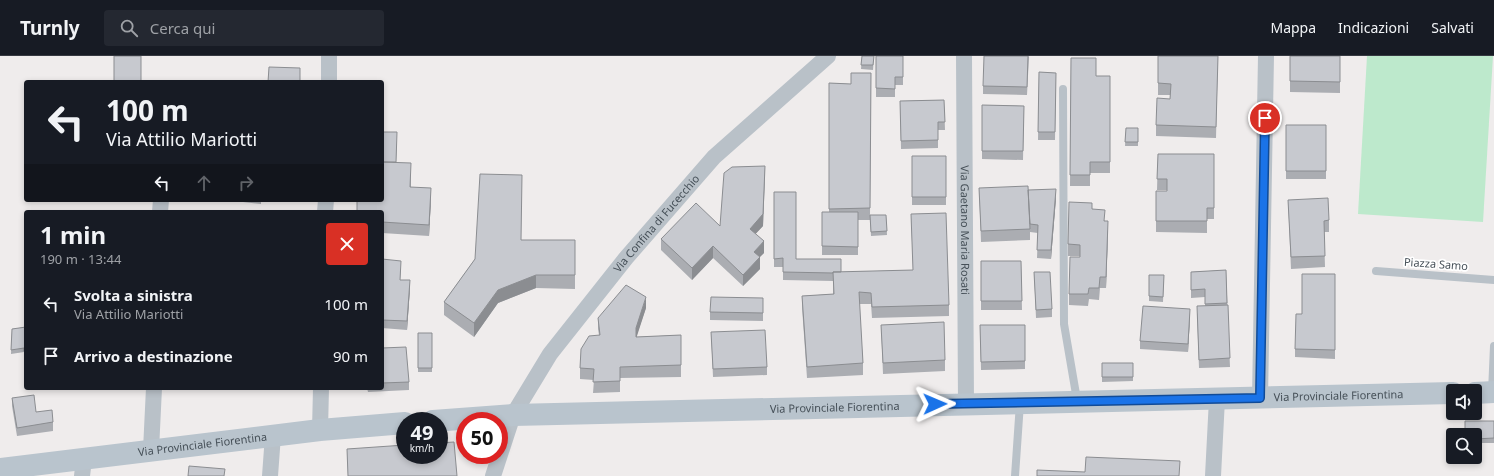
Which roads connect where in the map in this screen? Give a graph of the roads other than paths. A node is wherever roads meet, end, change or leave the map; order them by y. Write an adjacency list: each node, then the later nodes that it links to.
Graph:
1 (329, 56): 5 (street)
2 (828, 56): 19 (street, Via Confina di Fucecchio)
3 (964, 56): 18 (street, Via Gaetano Maria Rosati)
4 (1266, 56): 14 (street)
5 (328, 80)
6 (1063, 88): 16 (lane)
7 (1376, 271): 8 (lane, Piazza Samo)
8 (1494, 280)
9 (1494, 346): 12 (lane)
10 (154, 390): 24 (street)
11 (321, 390): 22 (street)
12 (1487, 393)
13 (1446, 394): 14 (main road, Via Provinciale Fiorentina)
14 (1260, 398): 15 (main road, Via Provinciale Fiorentina)
15 (1217, 399): 16 (main road, Via Provinciale Fiorentina); 30 (street)
16 (1077, 401): 17 (main road, Via Provinciale Fiorentina)
17 (1020, 402): 18 (main road, Via Provinciale Fiorentina); 29 (lane)
18 (966, 404): 19 (main road, Via Provinciale Fiorentina)
19 (513, 415): 20 (main road, Via Provinciale Fiorentina); 28 (street, Via Confina di Fucecchio)
20 (448, 420)
21 (396, 424): 22 (main road, Via Provinciale Fiorentina)
22 (320, 430): 23 (main road, Via Provinciale Fiorentina)
23 (273, 435): 24 (main road, Via Provinciale Fiorentina); 27 (street)
24 (151, 450): 25 (main road, Via Provinciale Fiorentina)
25 (83, 467): 26 (main road, Via Provinciale Fiorentina)
26 (0, 469)
27 (270, 476)
28 (493, 476)
29 (1015, 476)
30 (1212, 476)

